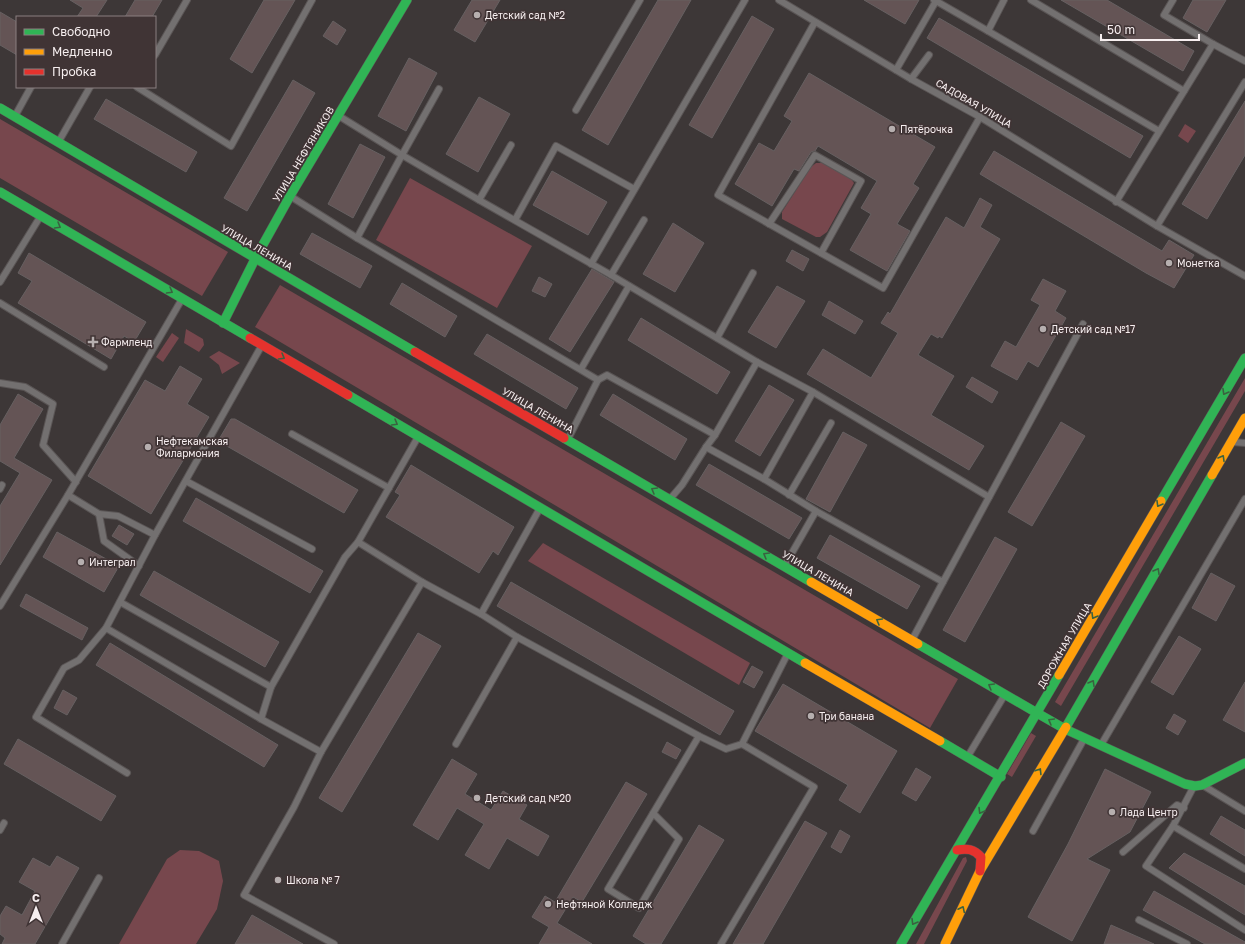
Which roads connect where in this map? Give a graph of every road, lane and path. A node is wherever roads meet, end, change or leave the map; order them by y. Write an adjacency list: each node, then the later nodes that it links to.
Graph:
1 (188, 0): 14 (lane)
2 (312, 0): 22 (lane)
3 (407, 0): 28 (main road, УЛИЦА НЕФТЯНИКОВ)
4 (640, 0): 26 (lane)
5 (745, 0): 34 (lane)
6 (779, 0): 11 (lane, САДОВАЯ УЛИЦА)
7 (1004, 0): 12 (lane)
8 (1031, 0): 24 (lane)
9 (1173, 0): 13 (lane)
10 (935, 1): 12 (lane); 17 (lane)
11 (815, 22): 17 (lane, САДОВАЯ УЛИЦА); 42 (lane)
12 (988, 31): 30 (lane)
13 (1213, 44): 16 (lane); 24 (lane)
14 (156, 53)
15 (929, 55): 18 (lane)
16 (1245, 62)
17 (896, 70): 18 (lane, САДОВАЯ УЛИЦА)
18 (911, 79): 29 (lane, САДОВАЯ УЛИЦА)
19 (1245, 82): 43 (lane)
20 (31, 88): 27 (lane)
21 (89, 88): 31 (lane)
22 (139, 88)
23 (439, 89): 33 (lane)
24 (1184, 91): 30 (lane)
25 (0, 108): 27 (main road, УЛИЦА ЛЕНИНА)
26 (576, 110)
27 (15, 116): 31 (main road, УЛИЦА ЛЕНИНА)
28 (338, 116): 33 (lane); 36 (main road, УЛИЦА НЕФТЯНИКОВ)
29 (980, 117): 38 (lane, САДОВАЯ УЛИЦА); 45 (lane)
30 (1159, 131): 38 (lane)
31 (58, 142): 46 (main road, УЛИЦА ЛЕНИНА)
32 (511, 145): 37 (lane)
33 (402, 154): 37 (lane); 44 (lane)
34 (634, 189): 40 (lane); 47 (lane)
35 (0, 192): 39 (main road)
36 (290, 196): 44 (lane); 46 (main road, УЛИЦА НЕФТЯНИКОВ)
37 (479, 200): 40 (lane)
38 (1116, 202): 43 (lane, САДОВАЯ УЛИЦА)
39 (41, 216): 51 (lane); 53 (main road, one-way to 53)
40 (515, 220): 47 (lane)
41 (644, 220): 49 (lane)
42 (769, 224): 45 (lane); 45 (lane)
43 (1157, 226): 50 (lane, САДОВАЯ УЛИЦА)
44 (357, 238): 62 (lane)
45 (821, 253)
46 (255, 259): 55 (main road, УЛИЦА НЕФТЯНИКОВ); 71 (main road, УЛИЦА ЛЕНИНА)
47 (591, 264): 49 (lane)
48 (753, 273): 57 (lane)
49 (611, 275): 52 (lane)
50 (1245, 276)
51 (0, 282)
52 (629, 286): 57 (lane); 62 (lane)
53 (183, 299): 55 (main road); 77 (lane)
54 (0, 304): 61 (lane)
55 (222, 323): 58 (main road)
56 (1083, 324): 81 (lane)
57 (717, 338): 60 (lane)
58 (262, 345): 70 (main road, one-way to 70); 76 (lane)
59 (1245, 358): 103 (main road, ДОРОЖНАЯ УЛИЦА, one-way to 103)
60 (758, 362): 65 (lane); 69 (lane)
61 (104, 367)
62 (581, 369): 63 (lane)
63 (598, 380): 69 (lane); 71 (lane)
64 (0, 383): 77 (lane)
65 (813, 392): 75 (lane); 81 (lane)
66 (1245, 418): 72 (main road)
67 (831, 423): 80 (lane)
68 (292, 434): 78 (lane)
69 (715, 435): 74 (lane)
70 (418, 437): 78 (lane); 84 (main road)
71 (568, 440): 82 (main road, УЛИЦА ЛЕНИНА, one-way to 71)
72 (1231, 442): 73 (lane); 105 (main road, one-way to 72)
73 (1245, 443)
74 (706, 447): 75 (lane); 82 (lane)
75 (764, 479): 80 (lane)
76 (186, 480): 87 (lane); 89 (lane)
77 (76, 482): 79 (lane)
78 (389, 488): 88 (lane)
79 (68, 495): 86 (lane); 95 (lane)
80 (789, 495): 85 (lane)
81 (989, 496): 93 (lane)
82 (670, 499): 91 (main road, УЛИЦА ЛЕНИНА, one-way to 82)
83 (1245, 499): 110 (lane)
84 (540, 508): 96 (lane); 100 (main road)
85 (816, 511): 91 (lane); 93 (lane)
86 (99, 514): 87 (lane); 90 (lane)
87 (155, 535): 90 (lane)
88 (358, 542): 92 (lane); 101 (lane)
89 (312, 549)
90 (139, 566): 94 (lane)
91 (784, 566): 99 (main road, УЛИЦА ЛЕНИНА, one-way to 91)
92 (422, 582): 96 (lane); 111 (lane)
93 (942, 582): 99 (lane)
94 (120, 602): 97 (lane); 101 (lane)
95 (0, 606)
96 (481, 614): 98 (lane)
97 (106, 628): 104 (lane); 114 (lane)
98 (517, 637): 106 (lane); 108 (lane)
99 (912, 640): 102 (main road, УЛИЦА ЛЕНИНА, one-way to 99)
100 (788, 653): 109 (lane); 112 (main road)
101 (270, 687): 104 (lane)
102 (1005, 694): 103 (main road, УЛИЦА ЛЕНИНА); 112 (lane)
103 (1037, 712): 105 (main road, УЛИЦА ЛЕНИНА, one-way to 103); 115 (main road, ДОРОЖНАЯ УЛИЦА)
104 (261, 719): 111 (lane)
105 (1065, 729): 107 (main road, УЛИЦА ЛЕНИНА); 127 (main road, one-way to 105)
106 (699, 736): 109 (lane); 119 (lane)
107 (1084, 739): 110 (main road, УЛИЦА ЛЕНИНА); 123 (lane)
108 (456, 744)
109 (742, 744): 133 (lane)
110 (1100, 746): 116 (main road, УЛИЦА ЛЕНИНА)
111 (321, 752): 132 (lane)
112 (967, 758): 115 (main road)
113 (1245, 763): 116 (main road)
114 (127, 773)
115 (1004, 779): 124 (main road, ДОРОЖНАЯ УЛИЦА, one-way to 124)
116 (1199, 786): 117 (lane); 118 (lane)
117 (1184, 808): 121 (lane); 125 (lane)
118 (1245, 811)
119 (653, 813): 119 (lane)
120 (4, 823): 122 (lane)
121 (1173, 826): 126 (lane); 130 (lane)
122 (0, 830)
123 (1033, 831)
124 (957, 850): 127 (main road); 134 (main road, ДОРОЖНАЯ УЛИЦА, one-way to 134)
125 (1123, 852)
126 (1245, 869)
127 (980, 871): 135 (main road, one-way to 127)
128 (99, 878): 131 (lane)
129 (1139, 920): 136 (lane)
130 (1245, 930)
131 (62, 944)
132 (334, 944)
133 (721, 944)
134 (901, 944)
135 (945, 944)
136 (1187, 944)

